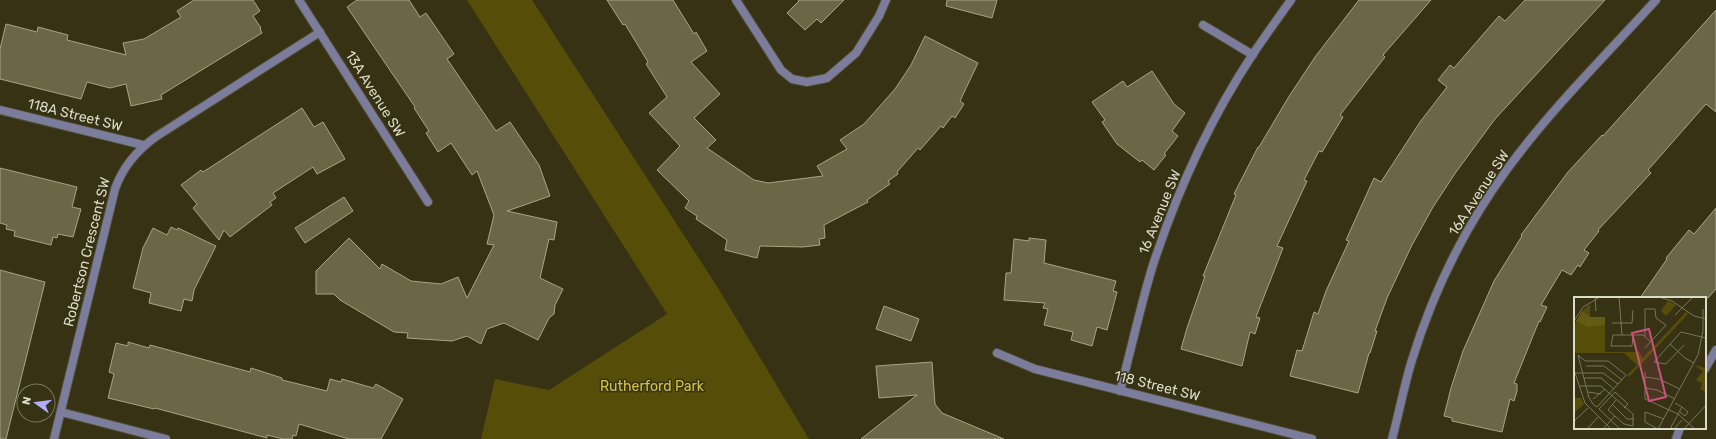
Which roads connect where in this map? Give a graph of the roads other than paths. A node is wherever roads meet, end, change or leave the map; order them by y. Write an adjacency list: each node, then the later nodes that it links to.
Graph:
1 (299, 0): 7 (street, 13A Avenue SW)
2 (736, 0): 3 (street)
3 (886, 0)
4 (1291, 0): 8 (street, 16 Avenue SW)
5 (1656, 0): 21 (street, 16A Avenue SW)
6 (1203, 25): 8 (street)
7 (320, 32): 10 (street, Robertson Crescent SW); 11 (street, 13A Avenue SW)
8 (1253, 55): 15 (street, 16 Avenue SW)
9 (0, 110): 10 (street, 118A Street SW)
10 (143, 145): 16 (street, Robertson Crescent SW)
11 (428, 202)
12 (1716, 350): 14 (street)
13 (997, 353): 15 (street, 118 Street SW)
14 (1706, 367)
15 (1120, 391): 20 (street, 118 Street SW)
16 (61, 412): 18 (street, Robertson Crescent SW); 19 (street)
17 (1680, 429): 22 (street)
18 (54, 439)
19 (166, 439)
20 (1312, 439)
21 (1392, 439)
22 (1676, 439)

